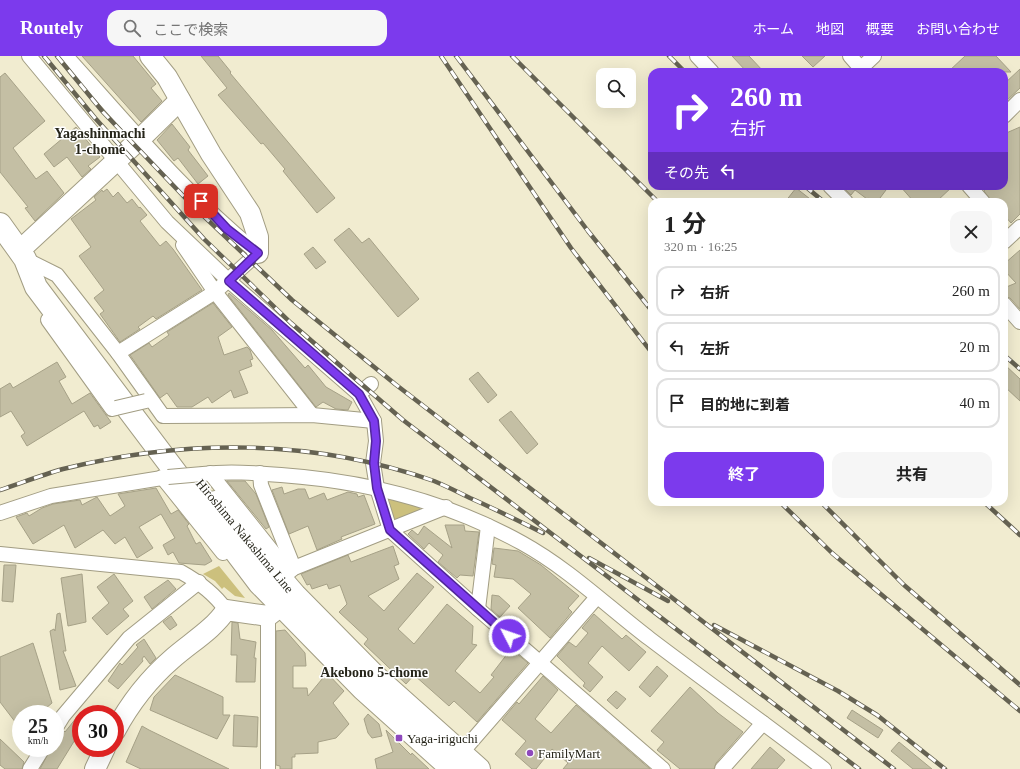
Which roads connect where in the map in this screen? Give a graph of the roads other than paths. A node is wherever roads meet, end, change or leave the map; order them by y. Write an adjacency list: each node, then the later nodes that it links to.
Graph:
1 (29, 56): 14 (street)
2 (66, 56): 13 (street)
3 (150, 56): 10 (street)
4 (697, 56): 7 (street)
5 (850, 56): 8 (street)
6 (874, 56): 9 (street)
7 (708, 68)
8 (859, 68)
9 (864, 68)
10 (180, 100): 13 (street); 21 (street)
11 (1020, 100): 12 (street)
12 (1008, 112)
13 (141, 138): 14 (street); 21 (street)
14 (116, 161): 19 (street); 22 (street)
15 (834, 190): 17 (street)
16 (972, 190): 18 (street)
17 (842, 198)
18 (980, 198)
19 (166, 222): 23 (street); 24 (street)
20 (0, 224): 22 (main road, Hiroshima Nakashima Line)
21 (258, 253): 23 (street)
22 (23, 254): 27 (street); 30 (street, bridge); 42 (main road, Hiroshima Nakashima Line); 44 (main road, Hiroshima Nakashima Line)
23 (229, 281): 24 (street); 29 (street)
24 (215, 292): 27 (street); 31 (street)
25 (1008, 308): 26 (street)
26 (1020, 322)
27 (118, 353): 30 (street)
28 (370, 384): 29 (street)
29 (359, 394): 32 (street)
30 (149, 400): 31 (street)
31 (312, 415): 32 (street)
32 (374, 421): 36 (street)
33 (206, 473): 34 (street); 35 (street, bridge); 42 (street)
34 (260, 473): 36 (street); 42 (street)
35 (165, 477): 38 (street); 44 (street)
36 (377, 488): 37 (street); 40 (street)
37 (446, 507): 39 (street); 40 (street)
38 (0, 512)
39 (488, 526): 45 (street); 47 (street)
40 (390, 530): 42 (street); 47 (street)
41 (0, 554): 43 (street)
42 (288, 573): 46 (main road, Hiroshima Nakashima Line)
43 (199, 582): 48 (street); 50 (street)
44 (259, 583): 46 (main road, Hiroshima Nakashima Line)
45 (597, 597): 49 (street); 52 (street)
46 (281, 606): 48 (street); 55 (main road, Hiroshima Nakashima Line); 58 (street)
47 (478, 609): 49 (street)
48 (226, 610): 51 (street)
49 (540, 663): 55 (street); 60 (street)
50 (64, 715)
51 (124, 718)
52 (762, 723): 61 (street); 62 (street)
53 (37, 757): 56 (street)
54 (101, 757): 57 (street)
55 (454, 765): 59 (main road, Hiroshima Nakashima Line)
56 (30, 769)
57 (95, 769)
58 (268, 769)
59 (479, 769)
60 (663, 769)
61 (722, 769)
62 (824, 769)

